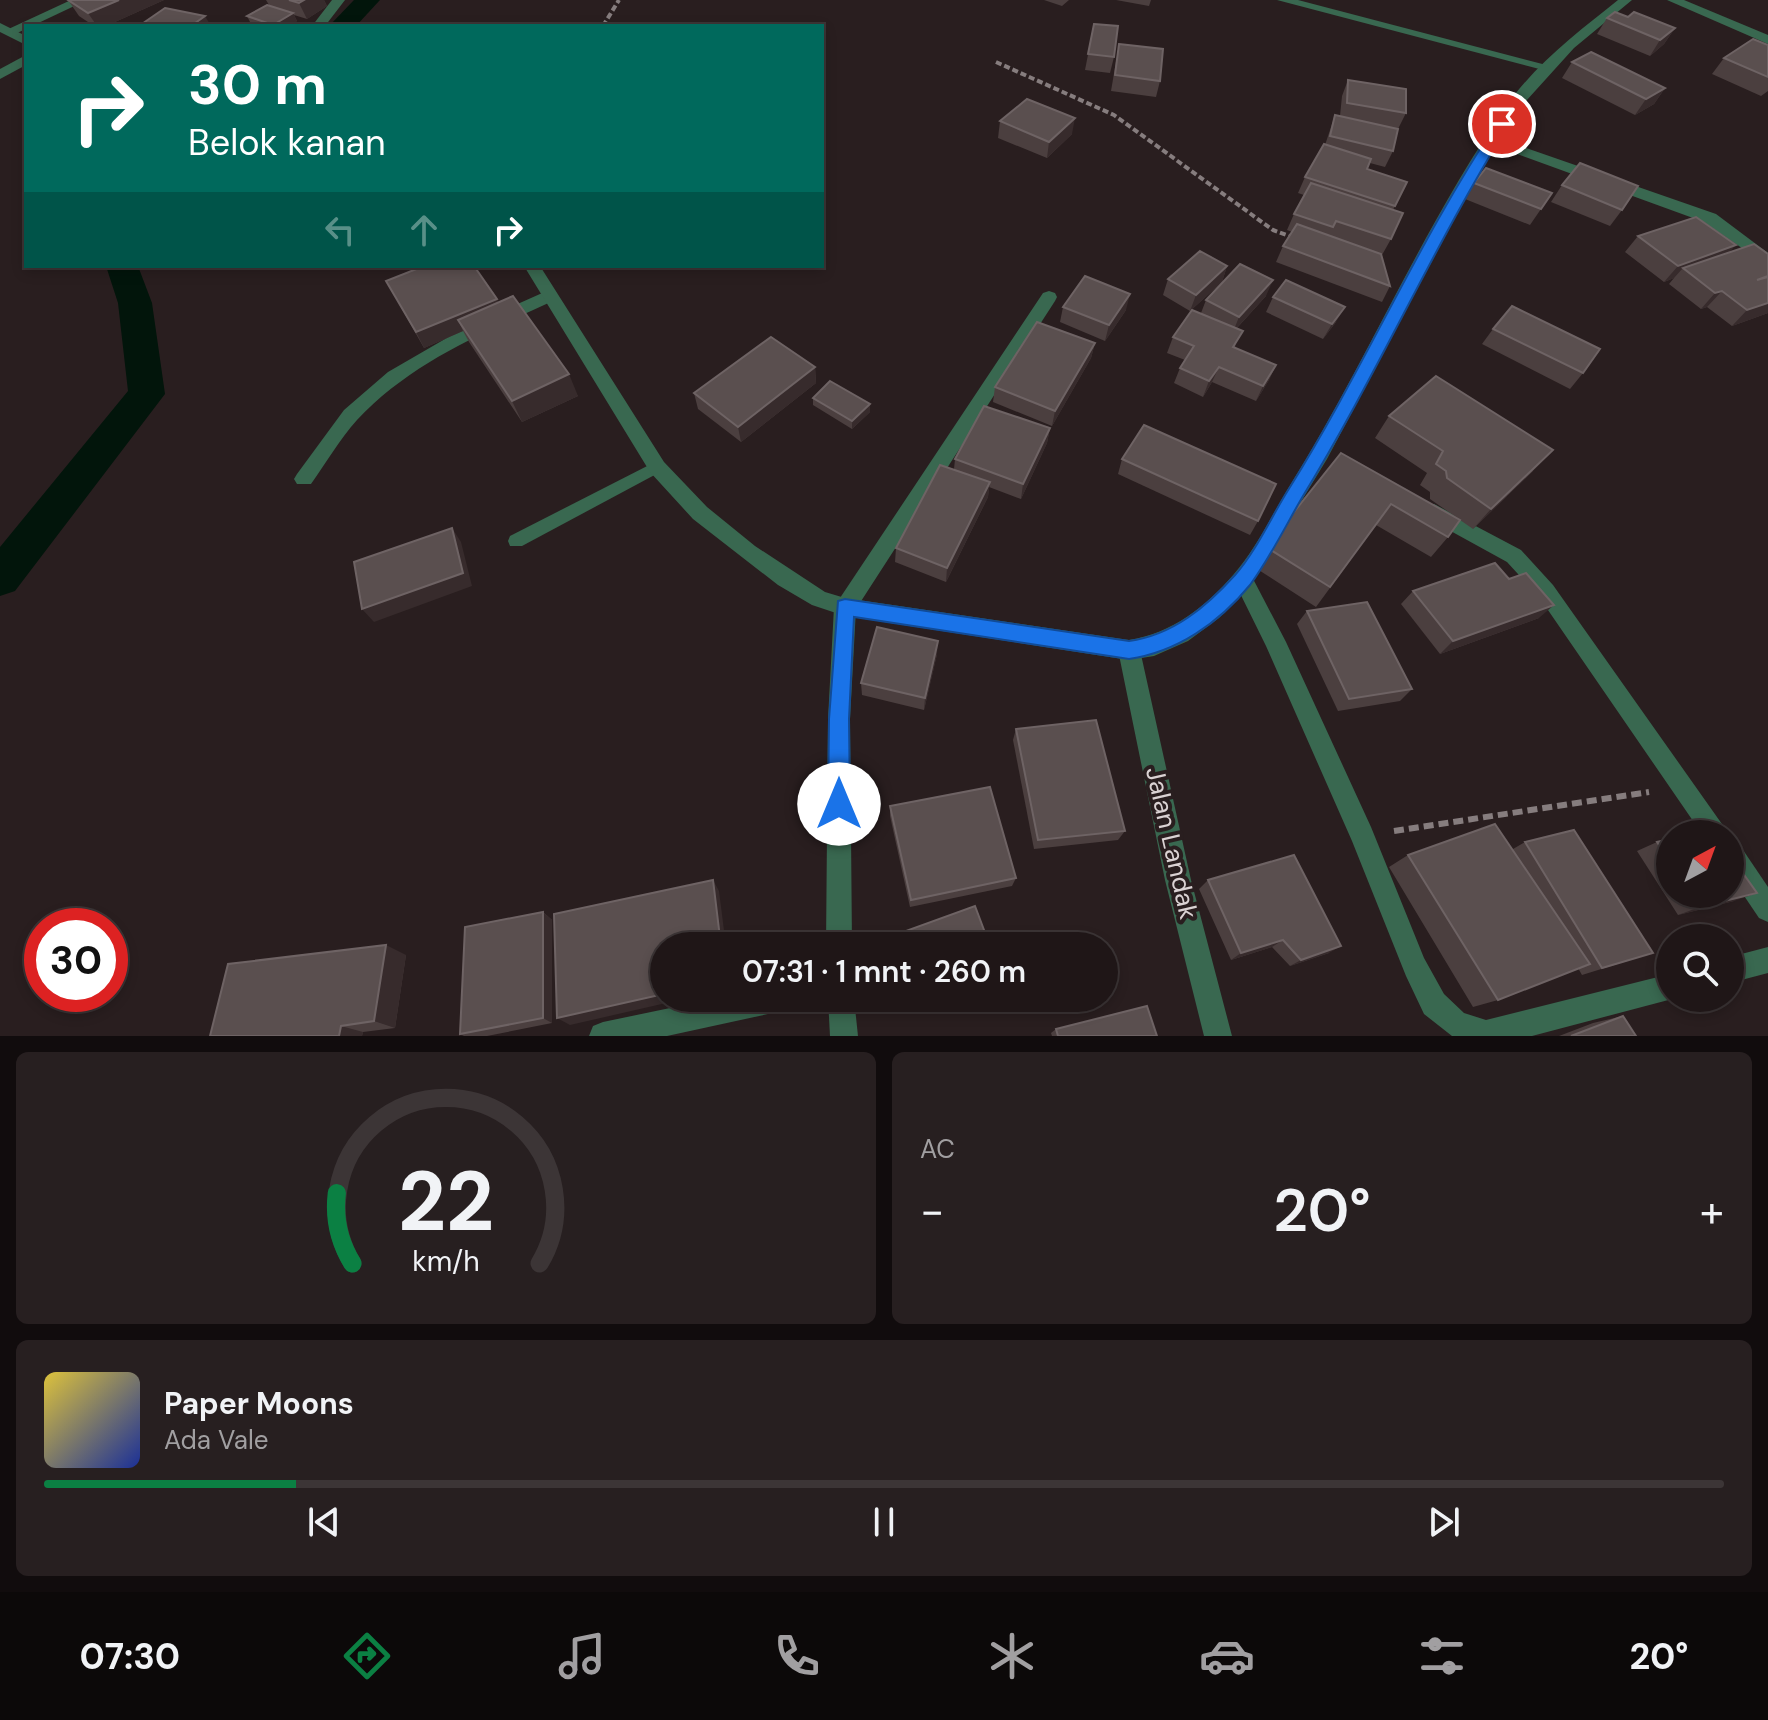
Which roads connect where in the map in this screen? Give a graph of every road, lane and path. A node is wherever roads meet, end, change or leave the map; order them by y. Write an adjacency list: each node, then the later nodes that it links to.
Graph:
1 (81, 0): 9 (street)
2 (339, 0): 7 (street)
3 (619, 0): 8 (path)
4 (1283, 0): 14 (street)
5 (1626, 0): 14 (street)
6 (1673, 0): 11 (street)
7 (320, 24)
8 (604, 24)
9 (4, 29): 10 (street)
10 (24, 40)
11 (1768, 40)
12 (24, 60): 15 (street)
13 (996, 62): 17 (path)
14 (1547, 67): 16 (street)
15 (0, 75)
16 (1492, 140): 18 (street); 26 (street)
17 (1300, 240)
18 (1768, 261)
19 (533, 268): 20 (street)
20 (549, 296): 22 (street); 23 (street)
21 (1049, 297): 27 (street)
22 (657, 467): 25 (lane); 27 (street)
23 (304, 479)
24 (1412, 501): 29 (street)
25 (516, 541)
26 (1243, 579): 28 (street); 31 (street)
27 (845, 607): 28 (street); 34 (street)
28 (1129, 650): 42 (street, Jalan Landak)
29 (1684, 786): 30 (street); 31 (path)
30 (1707, 820)
31 (1362, 836): 37 (street)
32 (1744, 874): 33 (street)
33 (1768, 909)
34 (839, 932)
35 (1768, 960): 36 (street)
36 (1744, 966)
37 (1656, 991)
38 (716, 1012): 40 (street)
39 (842, 1012): 41 (street)
40 (603, 1036)
41 (844, 1036)
42 (1218, 1036)

